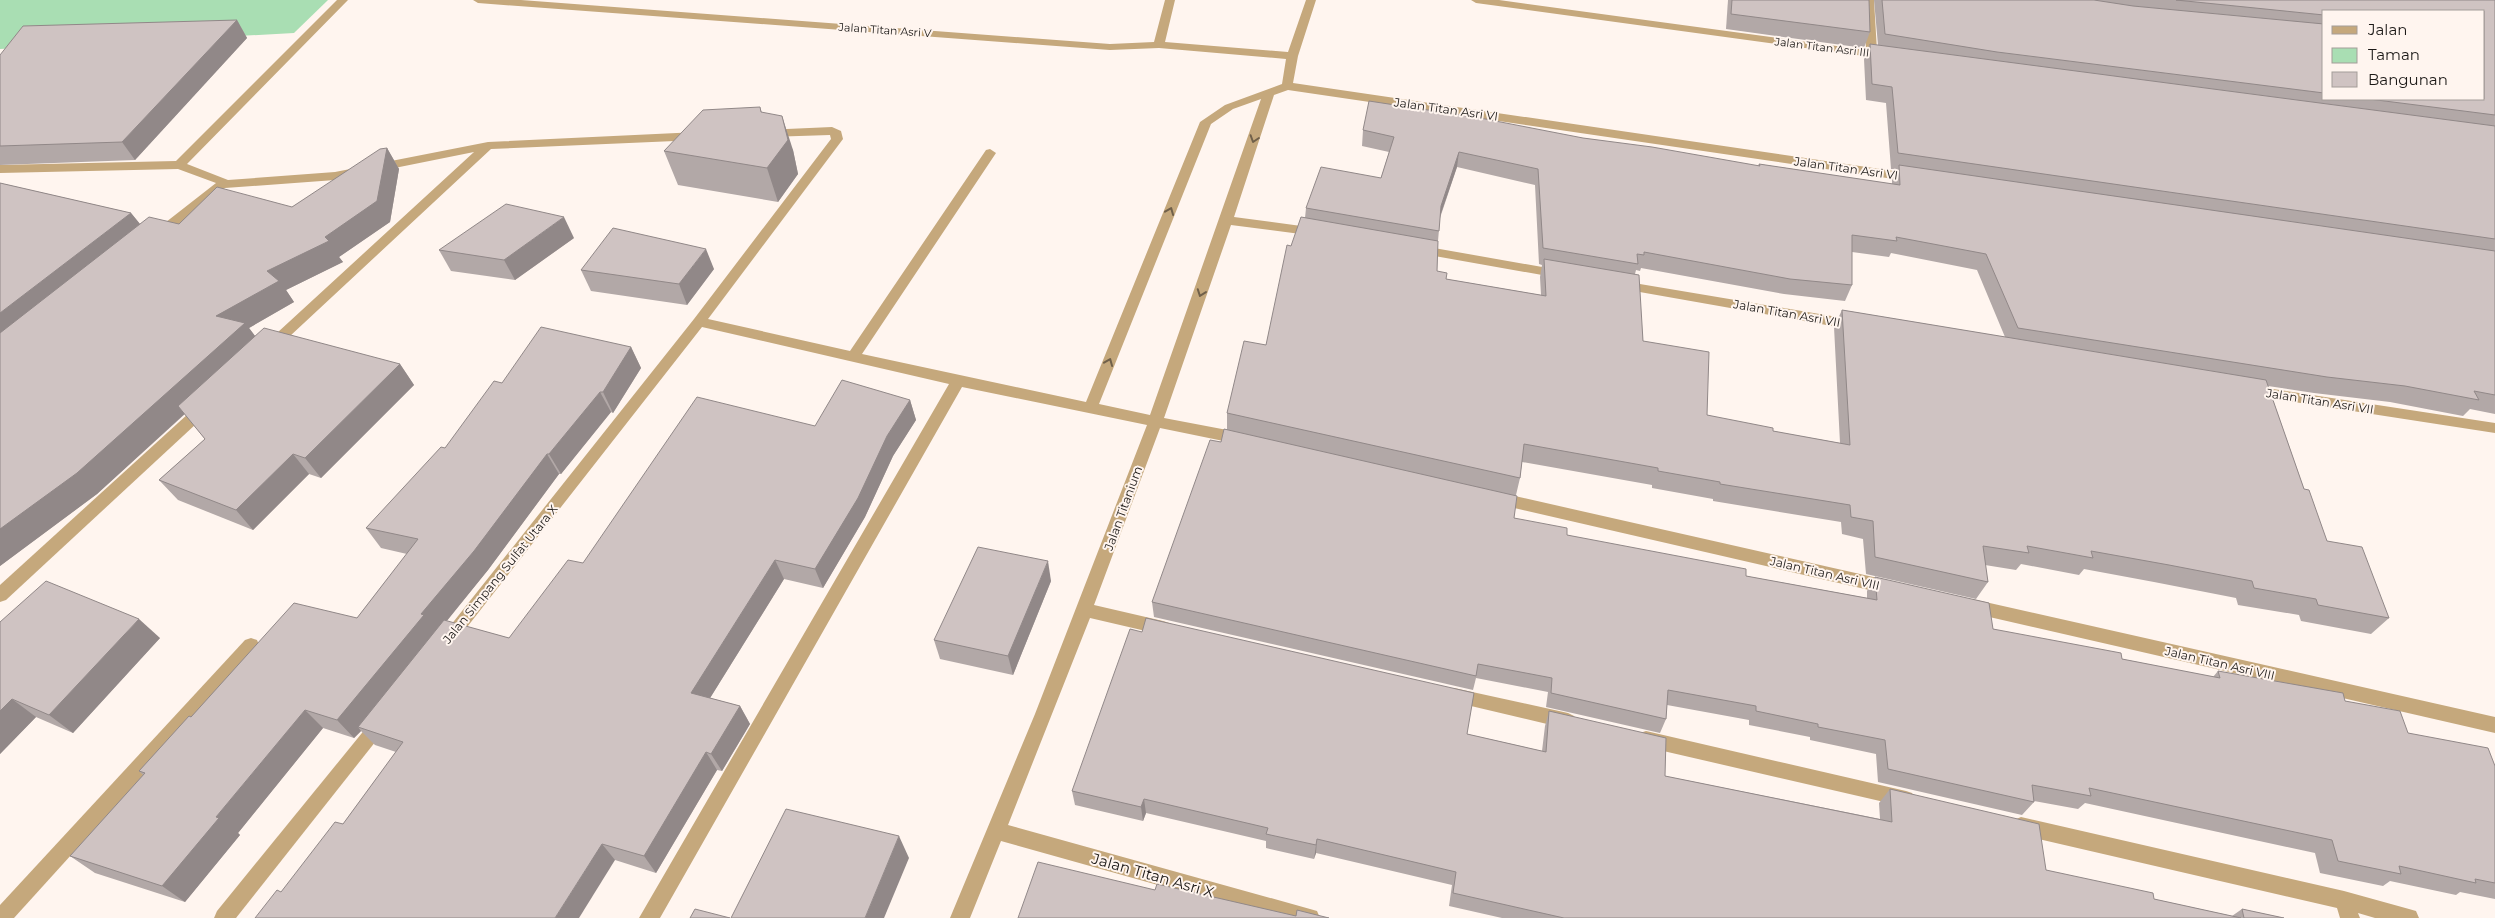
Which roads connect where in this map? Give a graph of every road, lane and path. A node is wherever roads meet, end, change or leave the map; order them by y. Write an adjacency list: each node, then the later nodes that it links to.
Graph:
1 (343, 0): 17 (street)
2 (478, 0): 7 (street, Jalan Titan Asri V)
3 (1170, 0): 7 (street)
4 (1311, 0): 9 (street)
5 (1476, 0): 8 (street, Jalan Titan Asri III)
6 (1869, 0): 8 (street)
7 (1159, 45): 9 (street, Jalan Titan Asri V)
8 (1872, 54): 10 (street, Jalan Titan Asri III)
9 (1292, 56): 11 (street)
10 (1901, 58)
11 (1287, 86): 12 (street); 19 (street, Jalan Titan Asri VI)
12 (1269, 93): 21 (street, Jalan Titanium, one-way to 21); 34 (street, one-way to 12)
13 (756, 134): 27 (street, Jalan Simpang Sulfat Utara X)
14 (708, 136): 15 (street)
15 (488, 146): 20 (street); 30 (street)
16 (990, 153): 29 (street)
17 (178, 165): 18 (street); 20 (street)
18 (0, 169)
19 (1927, 180)
20 (222, 184): 23 (street)
21 (1228, 220): 22 (street); 35 (street, Jalan Titanium, one-way to 35)
22 (1330, 234)
23 (146, 244)
24 (1399, 246): 25 (street)
25 (1574, 276)
26 (1604, 282): 28 (street, Jalan Titan Asri VII)
27 (699, 322): 29 (street); 45 (street, Jalan Simpang Sulfat Utara X)
28 (1867, 327)
29 (853, 357): 31 (street)
30 (256, 360)
31 (958, 381): 34 (street); 57 (street)
32 (2239, 389): 36 (street, Jalan Titan Asri VII)
33 (212, 400): 40 (street)
34 (1091, 407): 35 (street)
35 (1155, 421): 37 (street); 42 (street, Jalan Titanium)
36 (2495, 428)
37 (1260, 444)
38 (1478, 494): 39 (street, Jalan Titan Asri VIII)
39 (1904, 591)
40 (0, 595)
41 (1952, 602): 49 (street, Jalan Titan Asri VIII)
42 (1086, 610): 43 (street); 53 (street, Jalan Titanium)
43 (1183, 632)
44 (250, 645): 55 (street)
45 (434, 655)
46 (1434, 690): 48 (street)
47 (391, 710): 56 (street)
48 (1589, 726)
49 (2495, 726)
50 (1628, 735): 51 (street)
51 (1918, 802)
52 (2005, 822): 54 (street)
53 (997, 831): 58 (street, Jalan Titanium); 59 (street, Jalan Titan Asri X)
54 (2347, 909): 60 (street)
55 (1, 918)
56 (224, 918)
57 (649, 918)
58 (960, 918)
59 (1310, 918)
60 (2409, 918)

